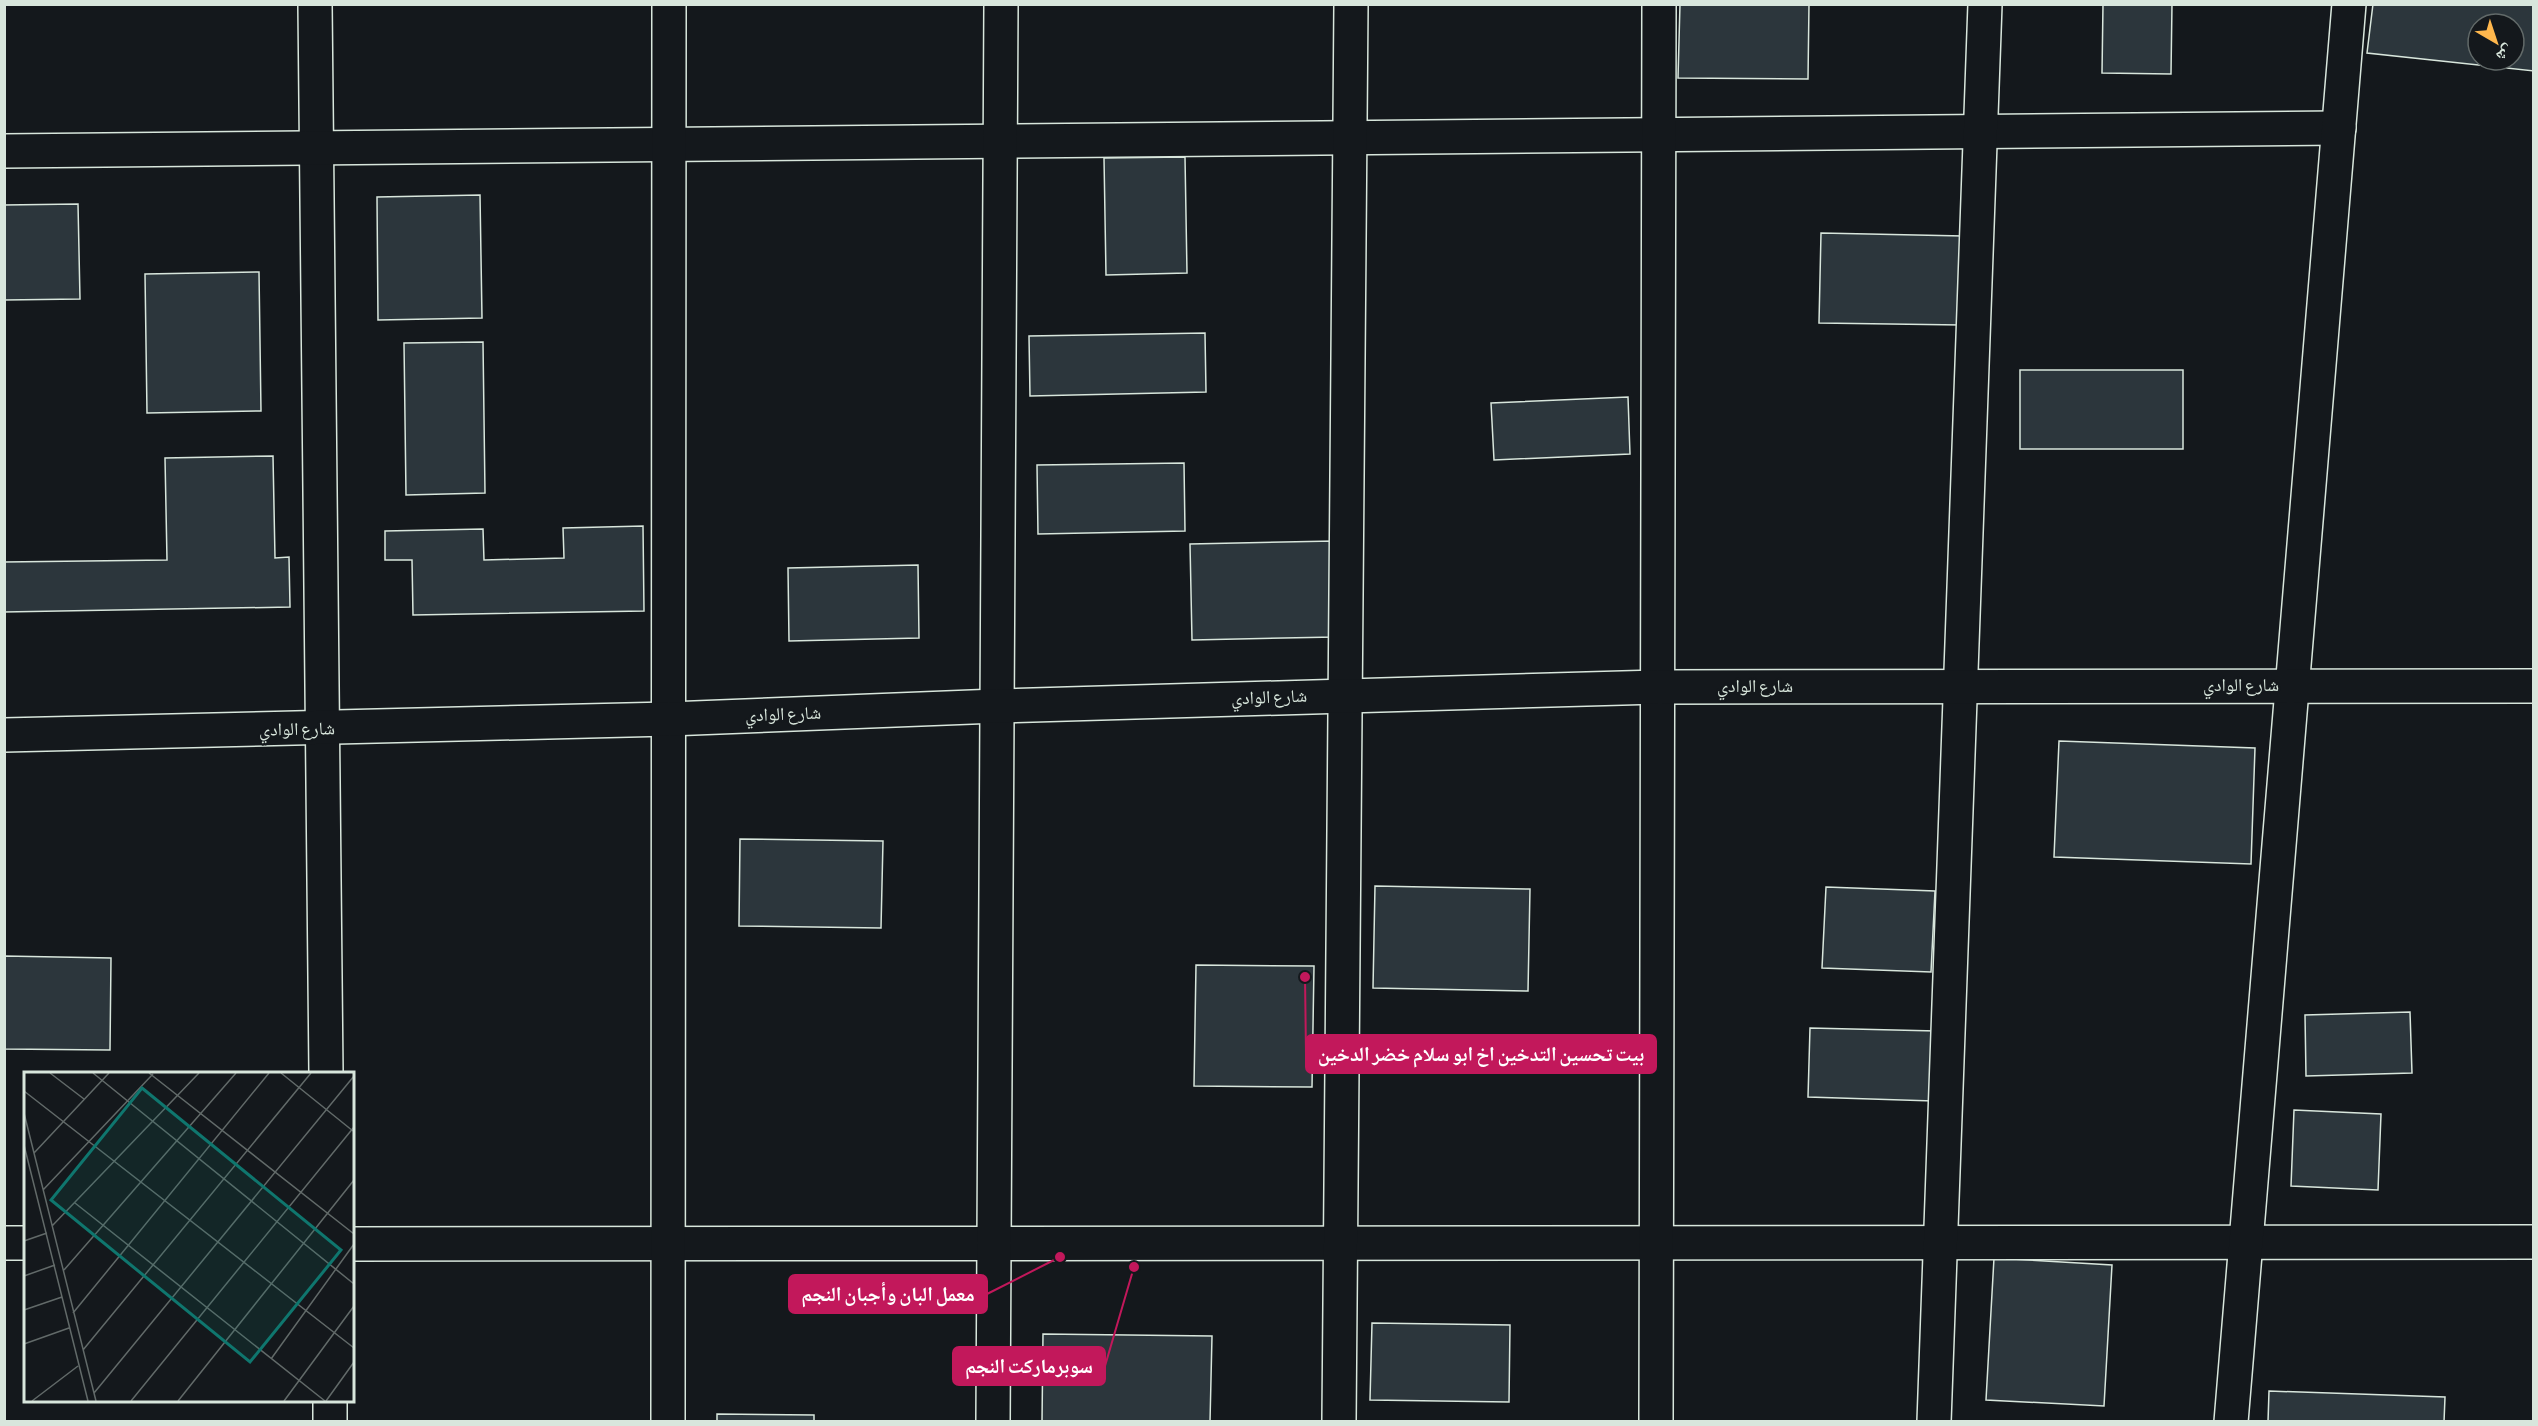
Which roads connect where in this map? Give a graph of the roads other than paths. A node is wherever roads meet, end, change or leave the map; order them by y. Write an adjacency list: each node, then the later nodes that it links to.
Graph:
1 (315, 4): 14 (street)
2 (669, 4): 13 (street)
3 (1001, 4): 12 (street)
4 (1352, 4): 11 (street)
5 (1659, 4): 10 (street)
6 (1985, 4): 9 (street)
7 (2349, 4): 8 (street)
8 (2339, 128): 9 (street); 16 (street)
9 (1981, 131): 10 (street); 17 (street)
10 (1659, 135): 11 (street); 19 (street)
11 (1350, 138): 12 (street); 20 (street)
12 (1000, 141): 13 (street); 21 (street)
13 (669, 145): 14 (street); 22 (street)
14 (316, 149): 15 (street); 23 (street)
15 (4, 151)
16 (2293, 685): 17 (street, شارع الوادي); 18 (street, شارع الوادي); 27 (street)
17 (1961, 686): 19 (street, شارع الوادي); 26 (street)
18 (2534, 686)
19 (1658, 687): 20 (street, شارع الوادي); 34 (street)
20 (1345, 695): 21 (street, شارع الوادي); 33 (street)
21 (996, 706): 22 (street, شارع الوادي); 32 (street)
22 (669, 719): 23 (street, شارع الوادي); 31 (street)
23 (323, 728): 24 (street, شارع الوادي); 25 (street)
24 (4, 735)
25 (326, 1072)
26 (1941, 1242): 27 (street); 34 (street); 42 (street)
27 (2247, 1242): 28 (street); 43 (street)
28 (2534, 1242)
29 (4, 1243): 30 (street)
30 (24, 1243)
31 (668, 1243): 32 (street); 35 (street); 38 (street)
32 (994, 1243): 33 (street); 39 (street)
33 (1341, 1243): 34 (street); 40 (street)
34 (1656, 1243): 41 (street)
35 (354, 1244)
36 (330, 1402): 37 (street)
37 (330, 1422)
38 (668, 1422)
39 (993, 1422)
40 (1339, 1422)
41 (1656, 1422)
42 (1934, 1422)
43 (2231, 1422)

